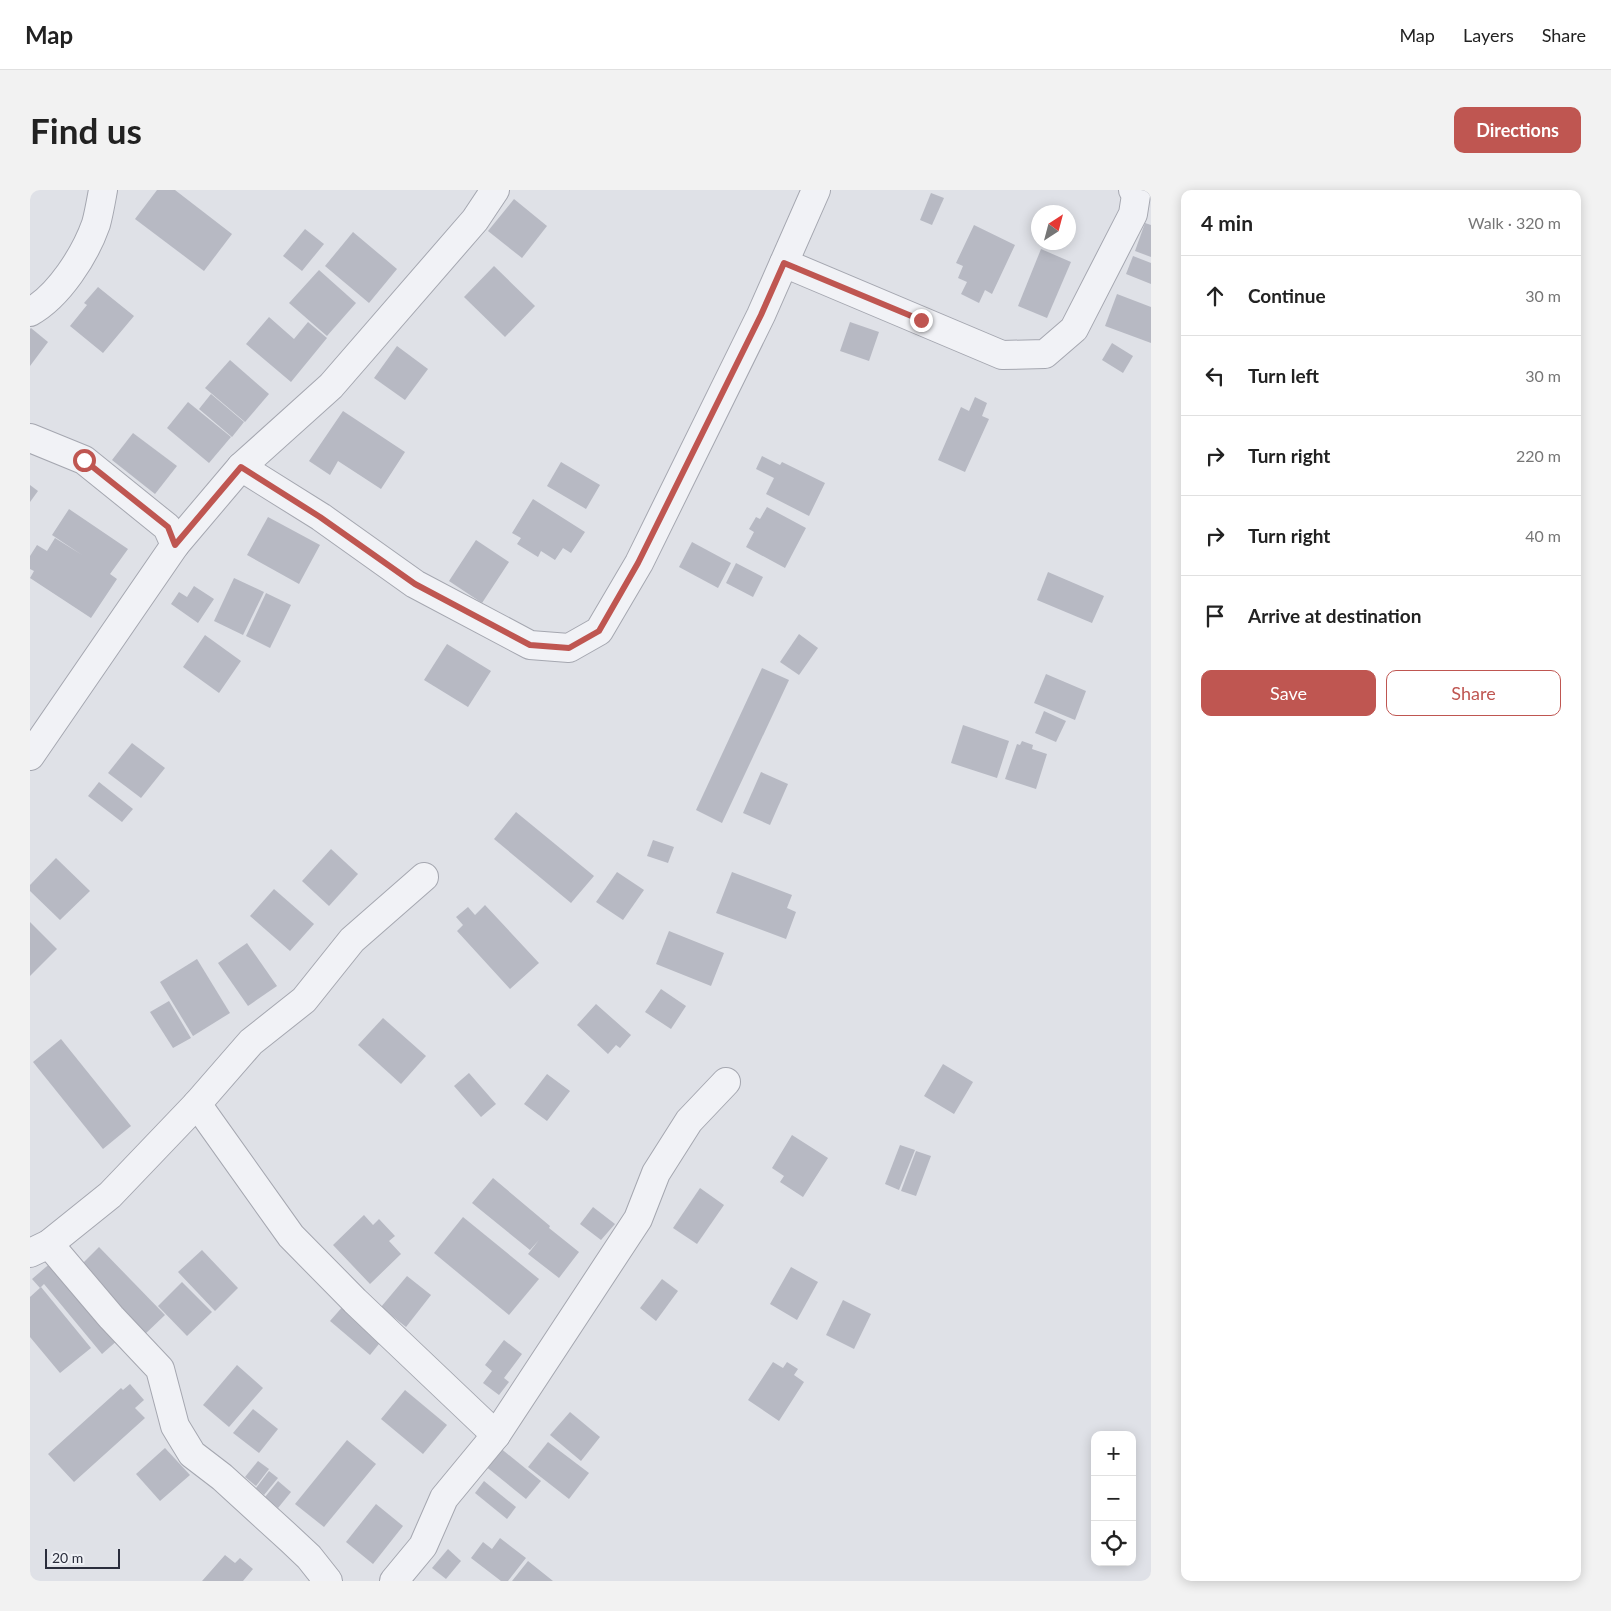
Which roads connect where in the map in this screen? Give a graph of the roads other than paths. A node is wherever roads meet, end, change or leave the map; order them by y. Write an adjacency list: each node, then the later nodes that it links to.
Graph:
1 (103, 190): 6 (street)
2 (495, 190): 8 (street)
3 (816, 190): 5 (street)
4 (1133, 190): 5 (street)
5 (784, 263): 8 (street)
6 (30, 312)
7 (30, 438): 9 (street)
8 (241, 467): 9 (street)
9 (175, 545): 10 (street)
10 (30, 756)
11 (424, 877): 13 (street)
12 (726, 1082): 15 (street)
13 (197, 1104): 14 (street); 15 (street)
14 (40, 1249): 16 (street)
15 (496, 1435): 17 (street)
16 (328, 1581)
17 (394, 1581)

